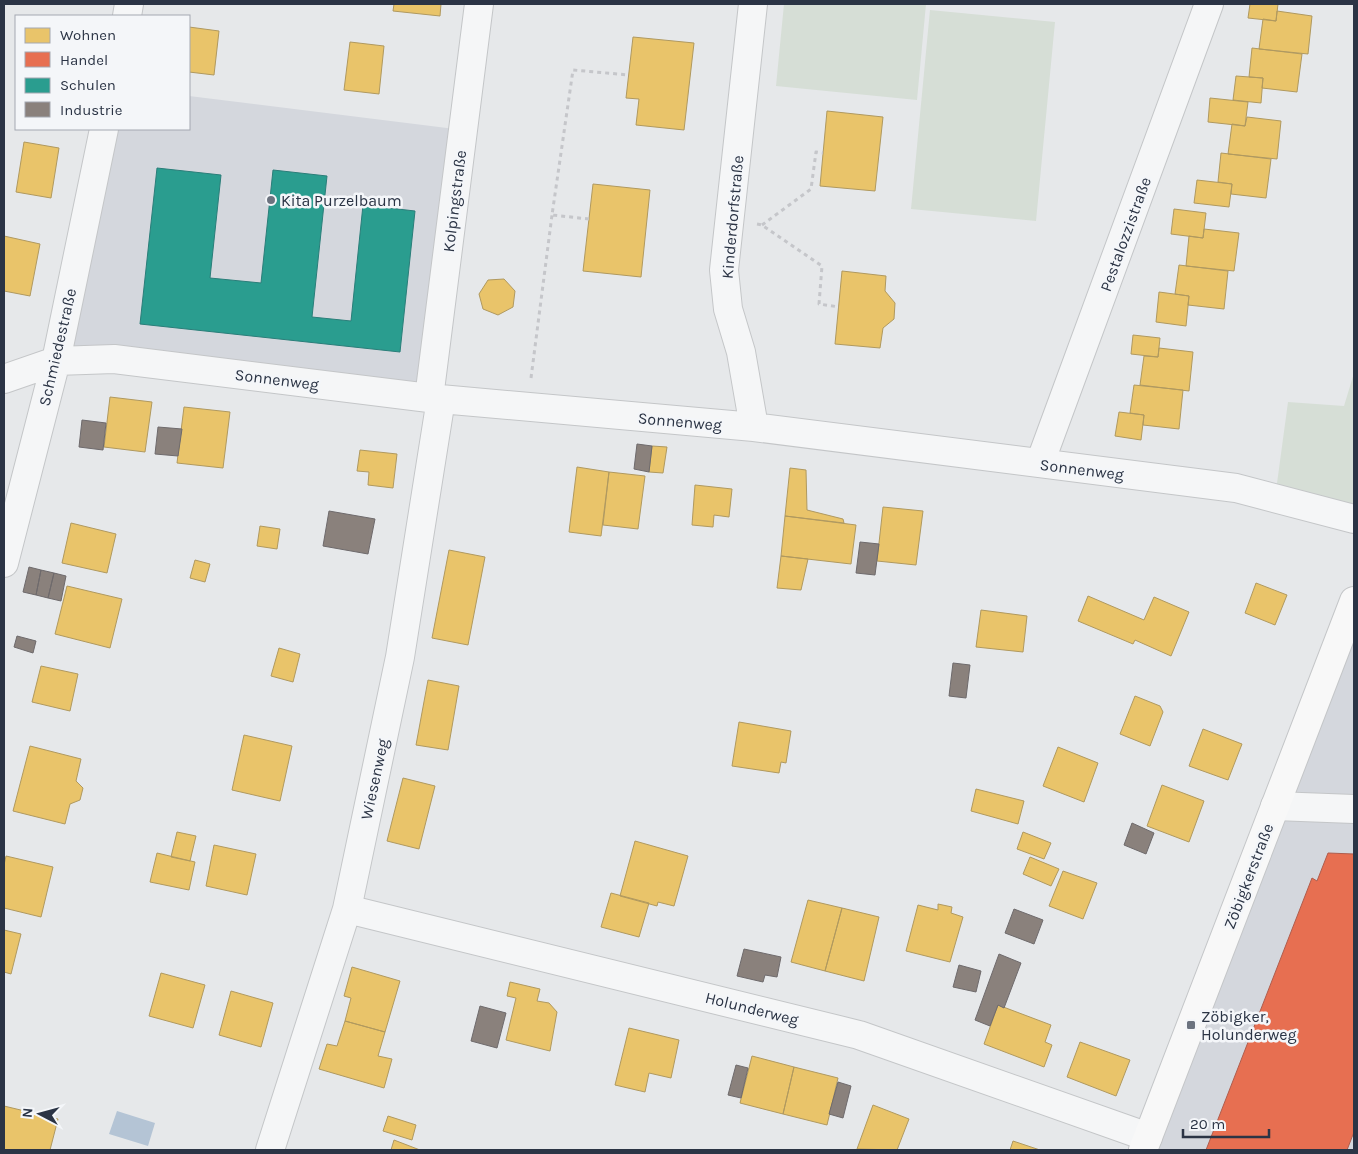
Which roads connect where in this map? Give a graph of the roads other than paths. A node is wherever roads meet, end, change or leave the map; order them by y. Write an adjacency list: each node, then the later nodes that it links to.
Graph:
1 (478, 4): 7 (street, Kolpingstraße)
2 (753, 4): 8 (street, Kinderdorfstraße)
3 (1209, 4): 9 (street, Pestalozzistraße)
4 (104, 130): 5 (street, Schmiedestraße)
5 (56, 361): 6 (street, Sonnenweg); 7 (street, Sonnenweg); 11 (street, Schmiedestraße)
6 (4, 379)
7 (435, 399): 8 (street, Sonnenweg); 15 (street, Wiesenweg)
8 (754, 427): 9 (street, Sonnenweg)
9 (1040, 463): 10 (street, Sonnenweg)
10 (1354, 519)
11 (4, 563)
12 (1354, 601): 13 (main road, Zöbigkerstraße)
13 (1275, 806): 14 (street); 16 (main road, Zöbigkerstraße)
14 (1354, 808)
15 (347, 909): 16 (street, Holunderweg); 17 (street, Wiesenweg)
16 (1146, 1144)
17 (270, 1150)

